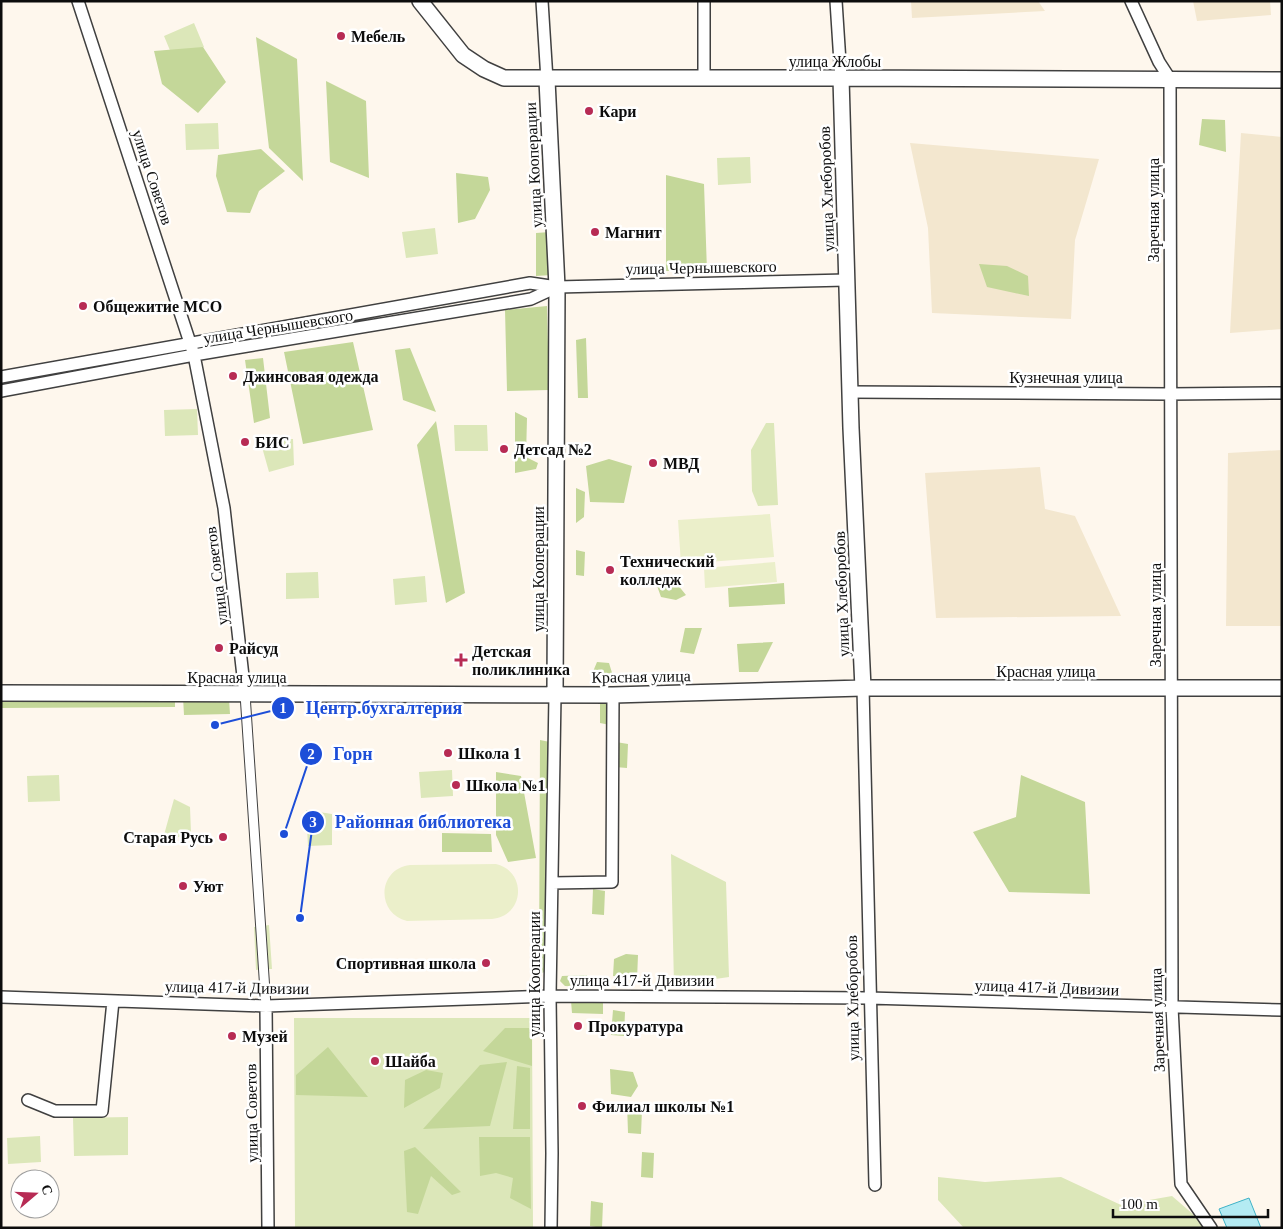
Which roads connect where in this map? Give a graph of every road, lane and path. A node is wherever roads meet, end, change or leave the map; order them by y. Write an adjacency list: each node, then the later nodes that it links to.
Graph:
1 (78, 1): 14 (street, улица Советов)
2 (420, 1): 10 (street, улица Жлобы)
3 (542, 1): 10 (street, улица Кооперации)
4 (704, 1): 7 (street)
5 (836, 1): 8 (street, улица Хлеборобов)
6 (1131, 1): 9 (street)
7 (704, 78): 8 (street, улица Жлобы); 10 (street, улица Жлобы)
8 (841, 78): 9 (street, улица Жлобы); 12 (street, улица Хлеборобов)
9 (1170, 79): 11 (street, улица Жлобы); 20 (street, Заречная улица)
10 (546, 80): 13 (street, улица Кооперации)
11 (1282, 80)
12 (846, 280): 13 (street, улица Чернышевского); 18 (street, улица Хлеборобов)
13 (557, 287): 14 (street, улица Чернышевского); 15 (street, улица Чернышевского); 26 (street, улица Кооперации)
14 (190, 343): 15 (street, улица Советов); 16 (street, улица Чернышевского)
15 (194, 355): 17 (street, улица Чернышевского); 25 (street, улица Советов)
16 (1, 376)
17 (1, 391)
18 (850, 392): 20 (street, Кузнечная улица); 21 (street, улица Хлеборобов)
19 (1282, 392): 20 (street, Кузнечная улица)
20 (1170, 394): 22 (street, Заречная улица)
21 (862, 688): 22 (street, Красная улица); 27 (street, Красная улица); 31 (street, улица Хлеборобов)
22 (1171, 688): 23 (street, Красная улица); 34 (street, Заречная улица)
23 (1282, 688)
24 (1, 693): 25 (street, Красная улица)
25 (245, 694): 26 (street, Красная улица); 33 (street, улица Советов)
26 (555, 695): 27 (street, Красная улица); 28 (street, улица Кооперации)
27 (613, 695): 28 (street)
28 (552, 883): 29 (street, улица Кооперации)
29 (550, 996): 31 (street, улица 417-й Дивизии); 33 (street, улица 417-й Дивизии); 39 (street, улица Кооперации)
30 (1, 997): 32 (street, улица 417-й Дивизии)
31 (869, 998): 34 (street, улица 417-й Дивизии); 37 (street, улица Хлеборобов)
32 (113, 1001): 33 (street, улица 417-й Дивизии); 36 (street)
33 (266, 1006): 38 (street, улица Советов)
34 (1172, 1007): 35 (street, улица 417-й Дивизии); 40 (street, Заречная улица)
35 (1282, 1010)
36 (28, 1100)
37 (875, 1185)
38 (268, 1228)
39 (552, 1228)
40 (1211, 1228)

